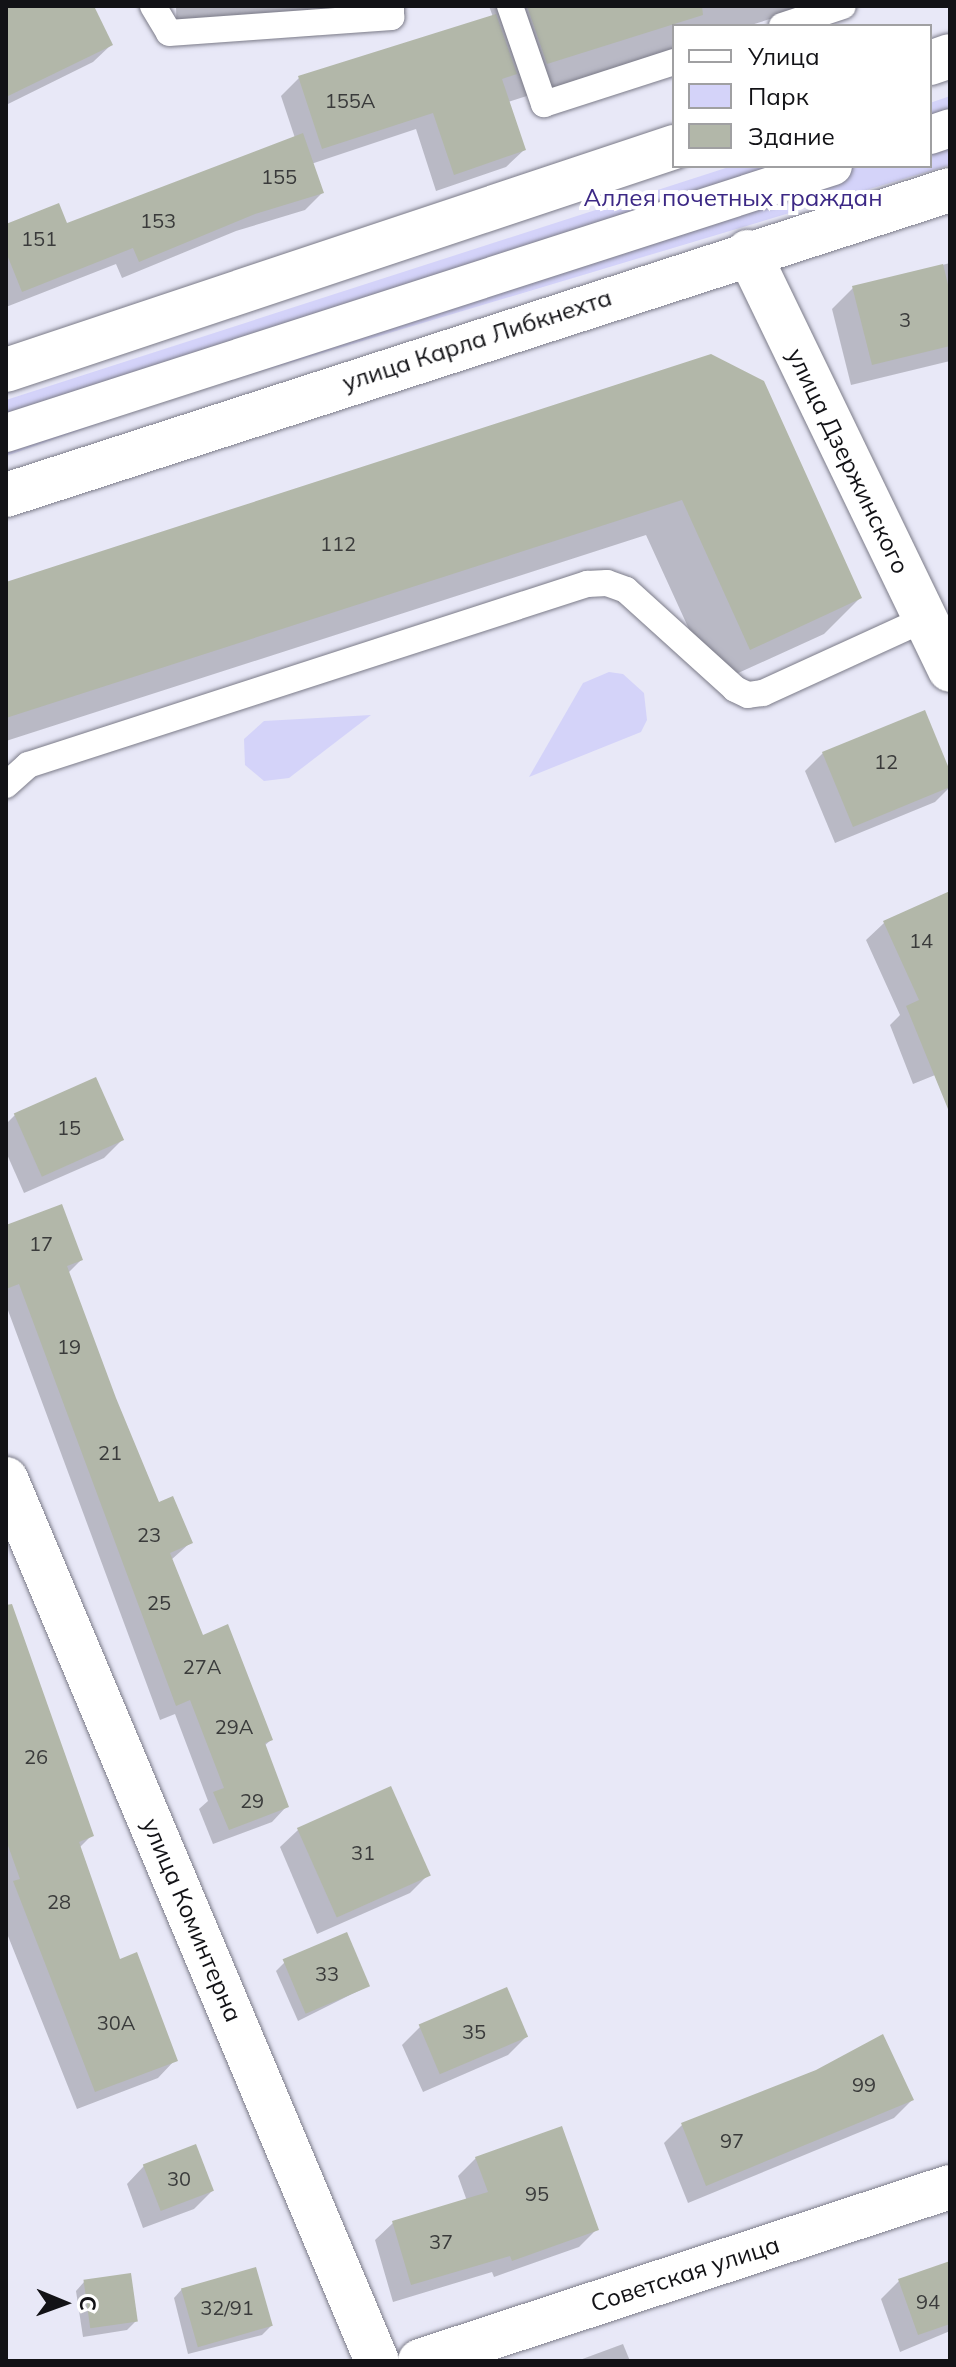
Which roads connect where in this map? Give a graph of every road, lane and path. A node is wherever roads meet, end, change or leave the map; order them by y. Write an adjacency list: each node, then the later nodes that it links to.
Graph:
1 (153, 6): 2 (lane)
2 (391, 6)
3 (510, 6): 6 (lane)
4 (843, 6): 5 (lane)
5 (788, 24)
6 (672, 63)
7 (672, 148): 11 (street)
8 (827, 168): 12 (street)
9 (950, 190): 10 (street, улица Карла Либкнехта)
10 (748, 252): 13 (street, улица Карла Либкнехта); 14 (street, улица Дзержинского)
11 (6, 370)
12 (6, 433)
13 (6, 495)
14 (925, 619): 15 (street, улица Дзержинского); 16 (lane)
15 (950, 670)
16 (6, 785)
17 (6, 1479): 19 (street, улица Коминтерна)
18 (950, 2187): 20 (street, Советская улица)
19 (377, 2361)
20 (420, 2361)

